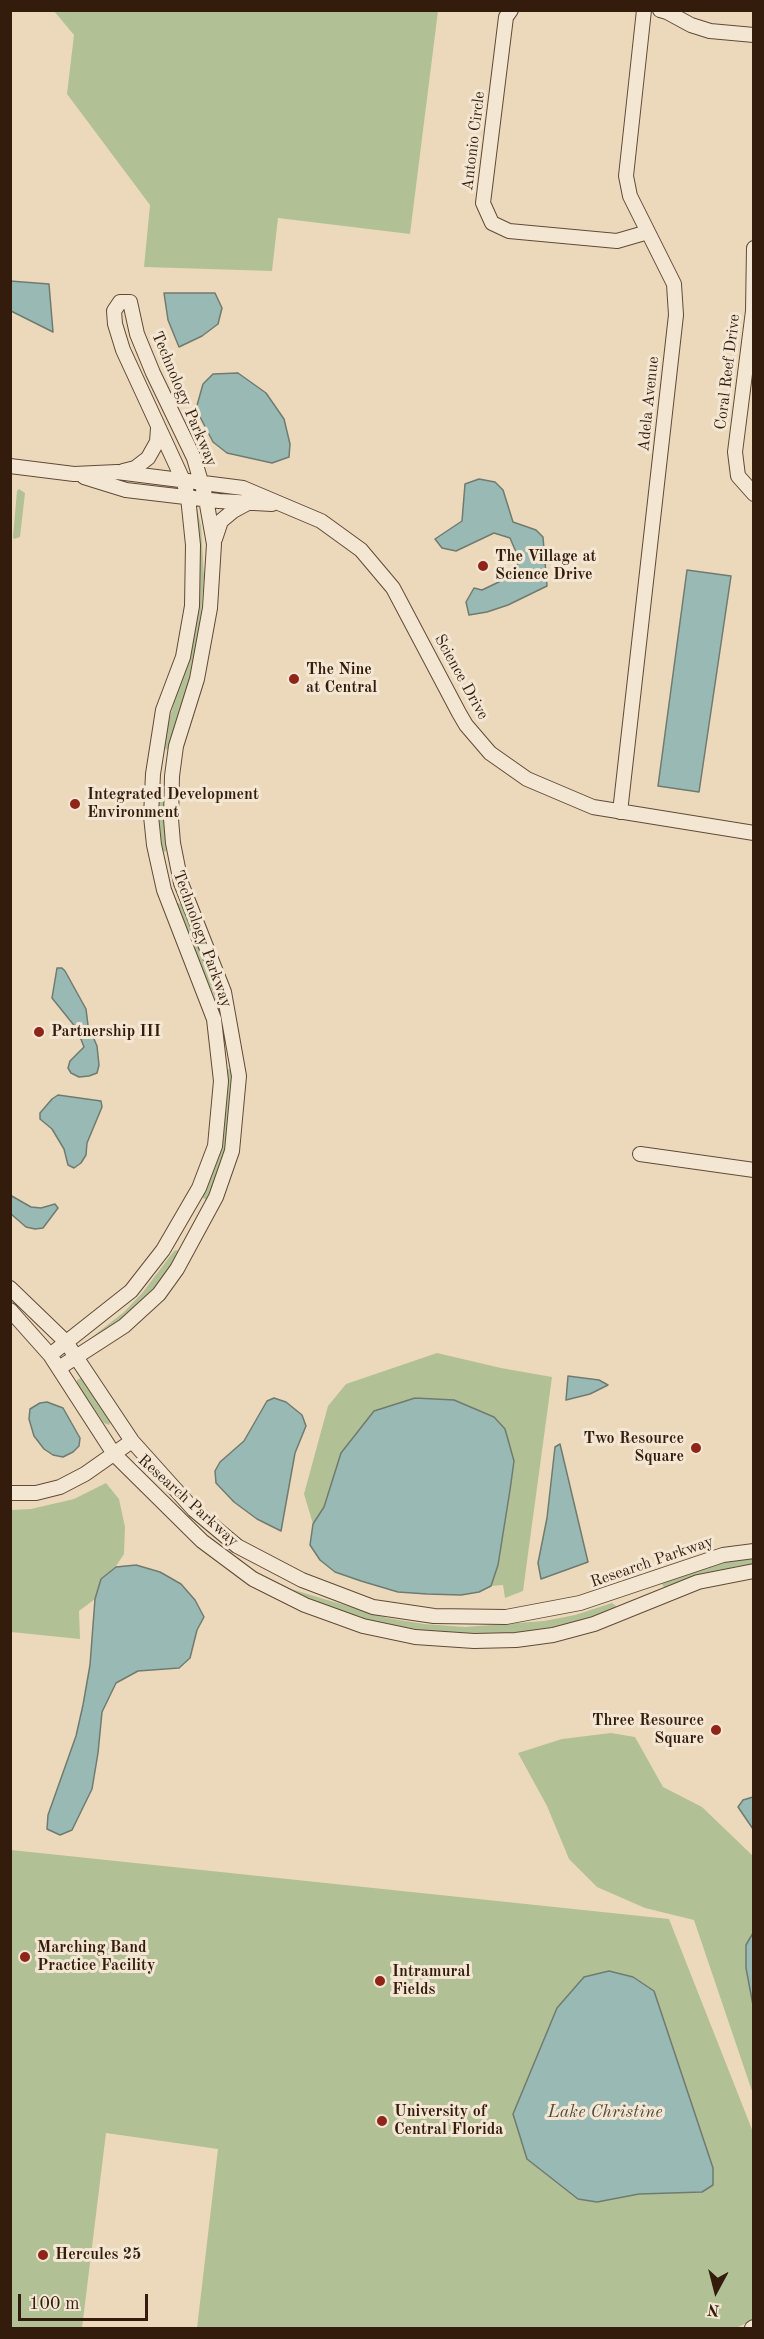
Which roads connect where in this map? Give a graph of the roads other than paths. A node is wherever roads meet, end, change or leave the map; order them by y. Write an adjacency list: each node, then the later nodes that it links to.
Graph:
1 (511, 10): 5 (street, Antonio Circle)
2 (644, 10): 5 (street, Adela Avenue)
3 (660, 10): 4 (street)
4 (753, 35)
5 (648, 232): 22 (street, Adela Avenue)
6 (753, 248): 7 (street, Coral Reef Drive)
7 (749, 380): 14 (street, Coral Reef Drive)
8 (159, 426): 10 (street); 12 (street, Technology Parkway); 13 (street, Technology Parkway)
9 (10, 466): 11 (street, Science Drive)
10 (117, 472): 11 (street, Science Drive); 12 (street, Science Drive)
11 (74, 474): 15 (street, Science Drive)
12 (183, 480): 13 (street, Science Drive); 15 (street, Technology Parkway)
13 (201, 482): 16 (street, Technology Parkway); 18 (street, Science Drive)
14 (753, 494)
15 (188, 497): 16 (street, Science Drive); 20 (street, Technology Parkway)
16 (206, 500): 17 (street, Science Drive); 19 (street, Technology Parkway)
17 (248, 504): 18 (street, Science Drive); 19 (street)
18 (282, 505): 22 (street, Science Drive)
19 (214, 544): 21 (street, Technology Parkway)
20 (153, 774): 21 (street); 25 (street, Technology Parkway)
21 (172, 776): 24 (street, Technology Parkway)
22 (620, 812): 23 (street, Science Drive)
23 (753, 833)
24 (181, 884): 25 (street); 26 (street, Technology Parkway)
25 (164, 890): 27 (street, Technology Parkway)
26 (233, 1042): 27 (street); 34 (street, Technology Parkway)
27 (217, 1045): 32 (street, Technology Parkway)
28 (640, 1154): 29 (street)
29 (753, 1170)
30 (10, 1288): 32 (street, Research Parkway)
31 (10, 1310): 33 (street, Research Parkway)
32 (66, 1342): 33 (street, Technology Parkway); 34 (street, Research Parkway)
33 (50, 1355): 35 (street, Research Parkway)
34 (76, 1356): 35 (street, Technology Parkway); 36 (street, Research Parkway)
35 (59, 1368): 37 (street, Research Parkway)
36 (132, 1441): 37 (street); 39 (street, Research Parkway)
37 (114, 1454): 38 (street); 40 (street, Research Parkway)
38 (10, 1493)
39 (753, 1551)
40 (753, 1571)

